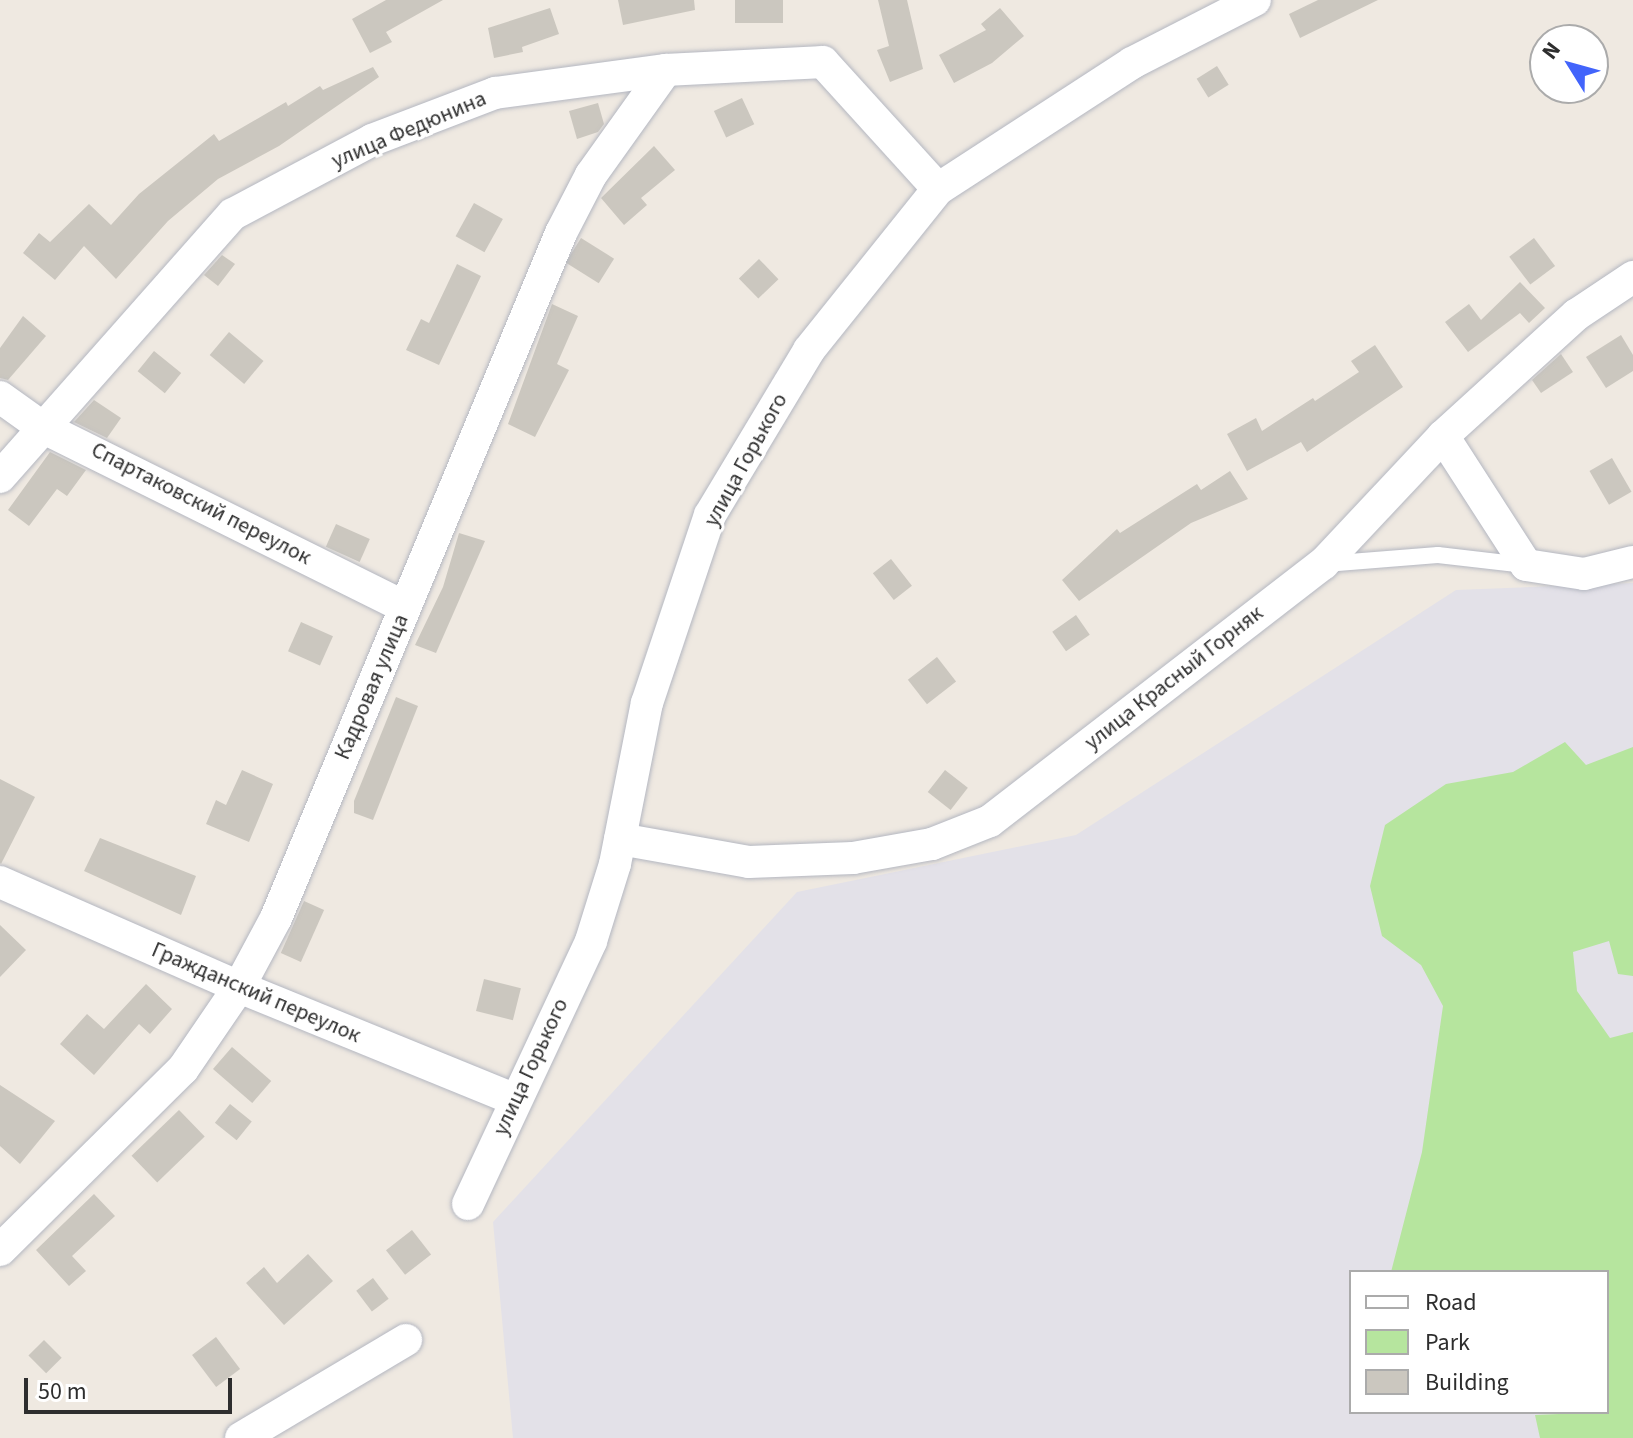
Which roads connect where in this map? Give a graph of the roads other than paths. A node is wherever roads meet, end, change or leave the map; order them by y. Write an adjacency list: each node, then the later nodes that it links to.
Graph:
1 (1255, 0): 3 (street, улица Горького)
2 (666, 70): 3 (street, улица Федюнина); 6 (street, улица Федюнина); 12 (street, Кадровая улица)
3 (938, 189): 13 (street, улица Горького)
4 (1633, 277): 7 (street, улица Красный Горняк)
5 (0, 397): 6 (street, Спартаковский переулок)
6 (42, 427): 8 (street, улица Федюнина); 12 (street, Спартаковский переулок)
7 (1443, 436): 10 (street, улица Красный Горняк); 11 (street)
8 (0, 477)
9 (1633, 562): 11 (street)
10 (1323, 564): 11 (lane); 13 (street, улица Красный Горняк)
11 (1526, 565)
12 (405, 607): 15 (street, Кадровая улица)
13 (620, 839): 16 (street, улица Горького)
14 (0, 882): 15 (street, Гражданский переулок)
15 (239, 987): 16 (street, Гражданский переулок); 18 (street, Кадровая улица)
16 (514, 1099): 17 (street, улица Горького)
17 (468, 1204)
18 (0, 1250)
19 (406, 1340): 20 (street)
20 (241, 1438)

